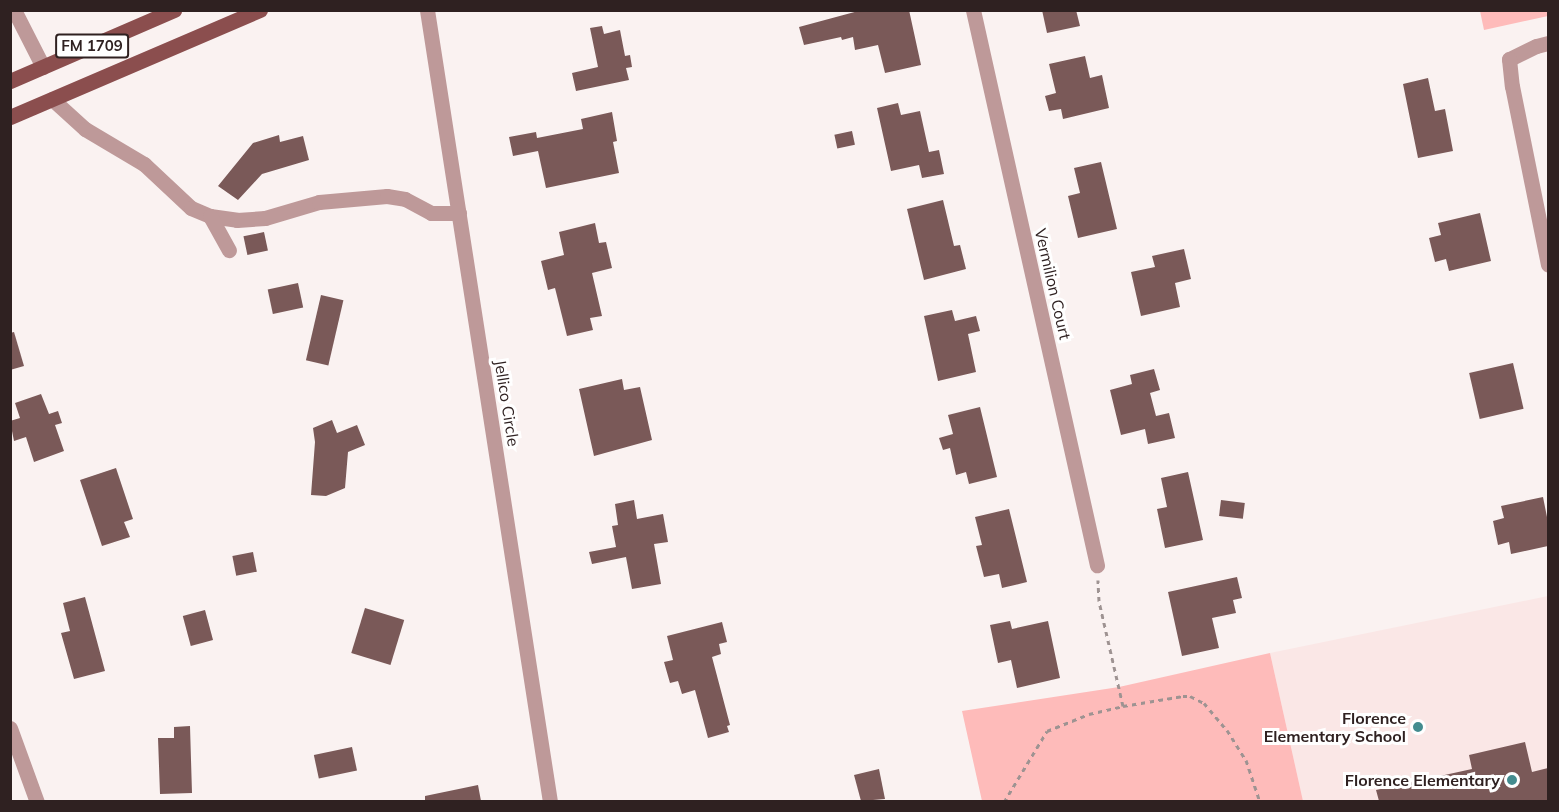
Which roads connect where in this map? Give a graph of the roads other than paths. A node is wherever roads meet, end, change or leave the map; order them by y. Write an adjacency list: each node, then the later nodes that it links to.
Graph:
1 (14, 10): 7 (street)
2 (174, 10): 7 (main road, FM 1709)
3 (260, 10): 9 (main road, FM 1709)
4 (427, 10): 11 (street, Jellico Circle)
5 (974, 10): 15 (street, Vermilion Court)
6 (1548, 44): 14 (street)
7 (43, 67): 8 (main road, FM 1709)
8 (10, 81)
9 (52, 99): 10 (main road, FM 1709); 12 (street)
10 (10, 117)
11 (459, 213): 12 (street); 18 (street, Jellico Circle)
12 (210, 216): 13 (street)
13 (229, 250)
14 (1548, 264)
15 (1097, 566)
16 (10, 728): 17 (street)
17 (37, 801)
18 (550, 801)

